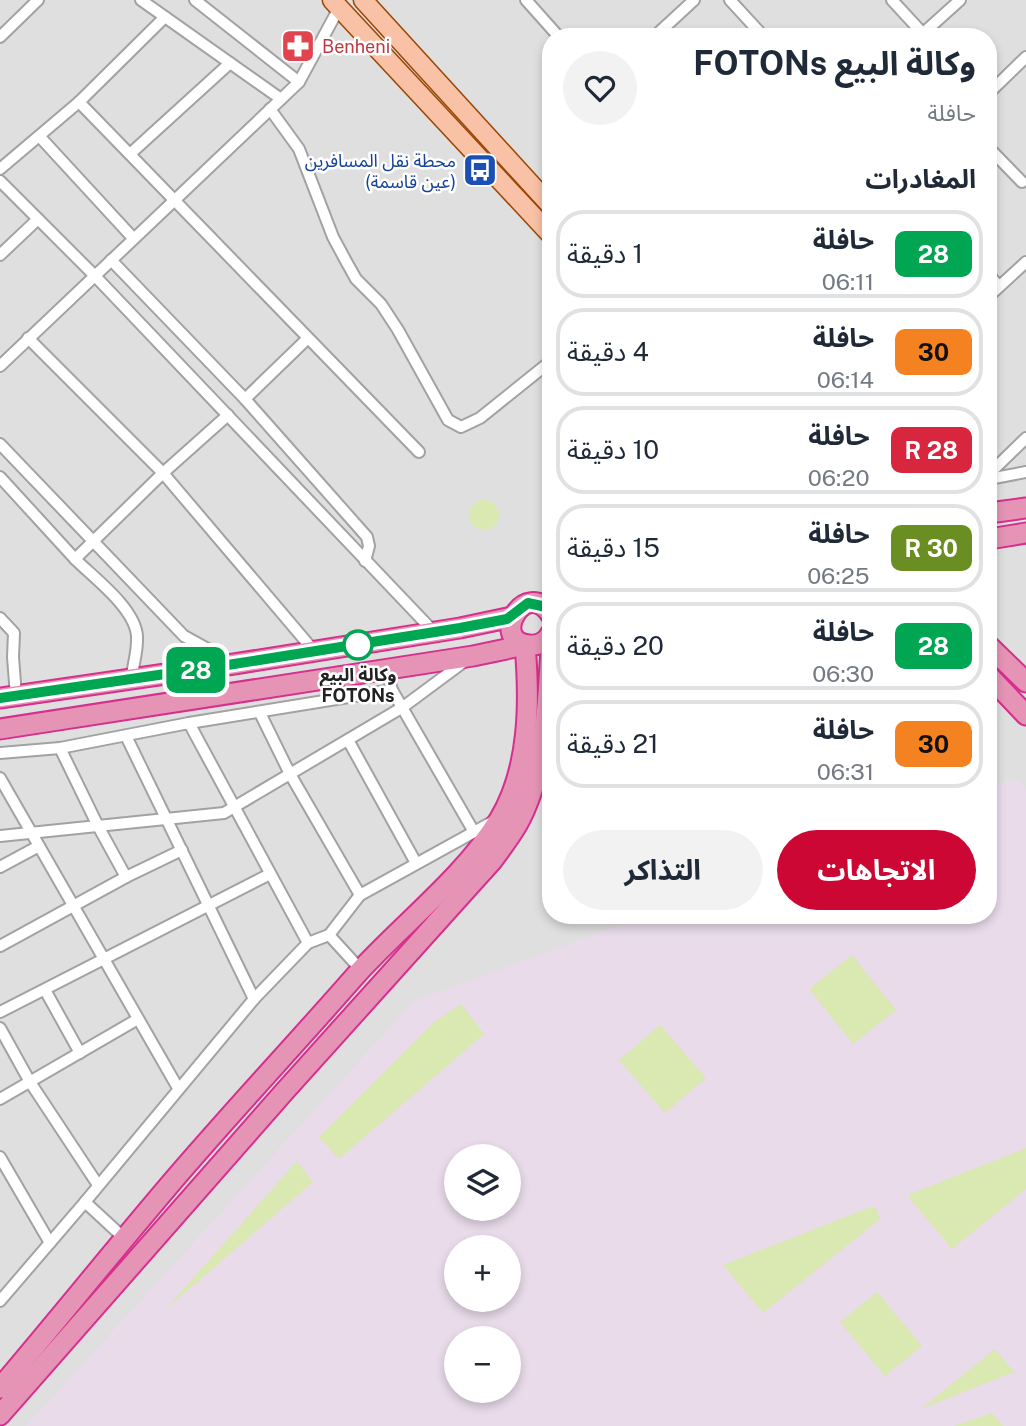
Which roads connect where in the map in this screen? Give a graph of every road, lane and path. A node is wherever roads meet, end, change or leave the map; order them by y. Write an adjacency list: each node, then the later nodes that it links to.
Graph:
1 (38, 0): 17 (street)
2 (141, 0): 11 (street)
3 (195, 0): 20 (street)
4 (363, 0): 31 (main road)
5 (526, 0): 12 (street)
6 (694, 0): 13 (street)
7 (730, 0): 14 (street)
8 (892, 0): 15 (street)
9 (960, 0): 16 (street)
10 (335, 4): 20 (street); 34 (main road)
11 (165, 17): 18 (street); 23 (street)
12 (551, 28)
13 (664, 28)
14 (756, 28)
15 (916, 28)
16 (931, 28)
17 (0, 37)
18 (230, 63): 22 (street); 26 (street)
19 (1024, 63): 21 (street)
20 (299, 82): 22 (street)
21 (997, 86)
22 (281, 99): 24 (street)
23 (79, 102): 25 (street); 26 (street)
24 (270, 109): 32 (street); 44 (street)
25 (40, 137): 28 (street); 35 (street)
26 (130, 154): 32 (street)
27 (997, 156): 30 (street)
28 (0, 169)
29 (0, 181): 33 (street)
30 (1022, 182)
31 (542, 196)
32 (175, 199): 35 (street); 42 (street)
33 (37, 219): 36 (street); 39 (street)
34 (542, 225)
35 (133, 238): 37 (street)
36 (0, 255)
37 (111, 260): 39 (street); 45 (street)
38 (1026, 262): 40 (street)
39 (95, 276): 41 (street); 46 (street)
40 (999, 286)
41 (28, 338): 43 (street); 52 (street)
42 (307, 339): 45 (street); 49 (street)
43 (0, 366)
44 (542, 368)
45 (244, 399): 61 (street)
46 (228, 415): 52 (street); 61 (street)
47 (1026, 438): 50 (street)
48 (0, 444): 59 (street)
49 (419, 452)
50 (997, 468)
51 (1026, 471): 53 (street)
52 (163, 473): 59 (street); 68 (street)
53 (997, 475)
54 (0, 477): 60 (street)
55 (1026, 508): 56 (highway)
56 (997, 512)
57 (1026, 533): 58 (highway)
58 (997, 538)
59 (92, 542): 60 (street); 71 (street)
60 (75, 559): 73 (street)
61 (365, 561): 65 (street)
62 (542, 606): 63 (highway)
63 (512, 617): 65 (highway); 67 (highway)
64 (0, 618): 77 (street)
65 (433, 631): 68 (highway)
66 (542, 643): 67 (highway)
67 (525, 645): 70 (highway); 91 (highway)
68 (314, 651): 71 (highway)
69 (997, 654): 74 (highway)
70 (473, 656): 72 (highway); 78 (street)
71 (234, 664): 73 (highway)
72 (386, 668): 76 (street); 82 (highway)
73 (131, 680): 77 (highway)
74 (1026, 682)
75 (997, 684): 80 (highway)
76 (392, 690): 78 (street); 79 (street)
77 (8, 697)
78 (403, 707): 84 (street); 94 (street)
79 (260, 713): 81 (street); 88 (street)
80 (1026, 715)
81 (189, 723): 83 (street); 90 (street)
82 (0, 729)
83 (126, 736): 86 (street); 92 (street)
84 (348, 740): 88 (street); 99 (street)
85 (542, 747): 127 (highway)
86 (60, 748): 87 (street); 93 (street)
87 (0, 753)
88 (290, 774): 90 (street); 103 (street)
89 (0, 778): 95 (street)
90 (234, 807): 92 (street); 101 (street)
91 (500, 818): 94 (street); 110 (highway)
92 (167, 819): 93 (street); 98 (street)
93 (98, 826): 95 (street); 102 (street)
94 (474, 832): 99 (street)
95 (30, 833): 96 (street); 97 (street)
96 (0, 836)
97 (39, 846): 100 (street); 105 (street)
98 (182, 850): 102 (street); 104 (street)
99 (416, 863): 103 (street)
100 (0, 867)
101 (271, 874): 104 (street); 107 (street)
102 (127, 877): 105 (street)
103 (360, 895): 106 (street)
104 (210, 905): 109 (street); 112 (street)
105 (74, 907): 108 (street); 109 (street)
106 (329, 935): 107 (street); 110 (street)
107 (308, 943): 112 (street)
108 (0, 946)
109 (104, 960): 111 (street); 114 (street)
110 (361, 971): 123 (highway)
111 (45, 990): 113 (street); 116 (street)
112 (254, 999): 118 (street)
113 (0, 1013)
114 (138, 1019): 116 (street); 118 (street)
115 (0, 1028): 117 (street)
116 (80, 1053): 117 (street)
117 (30, 1082): 119 (street); 121 (street)
118 (178, 1088): 121 (street)
119 (0, 1099)
120 (0, 1157): 124 (street)
121 (99, 1185): 122 (street)
122 (85, 1202): 123 (street); 124 (street)
123 (125, 1239): 126 (highway)
124 (50, 1243): 125 (street)
125 (2, 1294)
126 (0, 1388)
127 (0, 1415)

